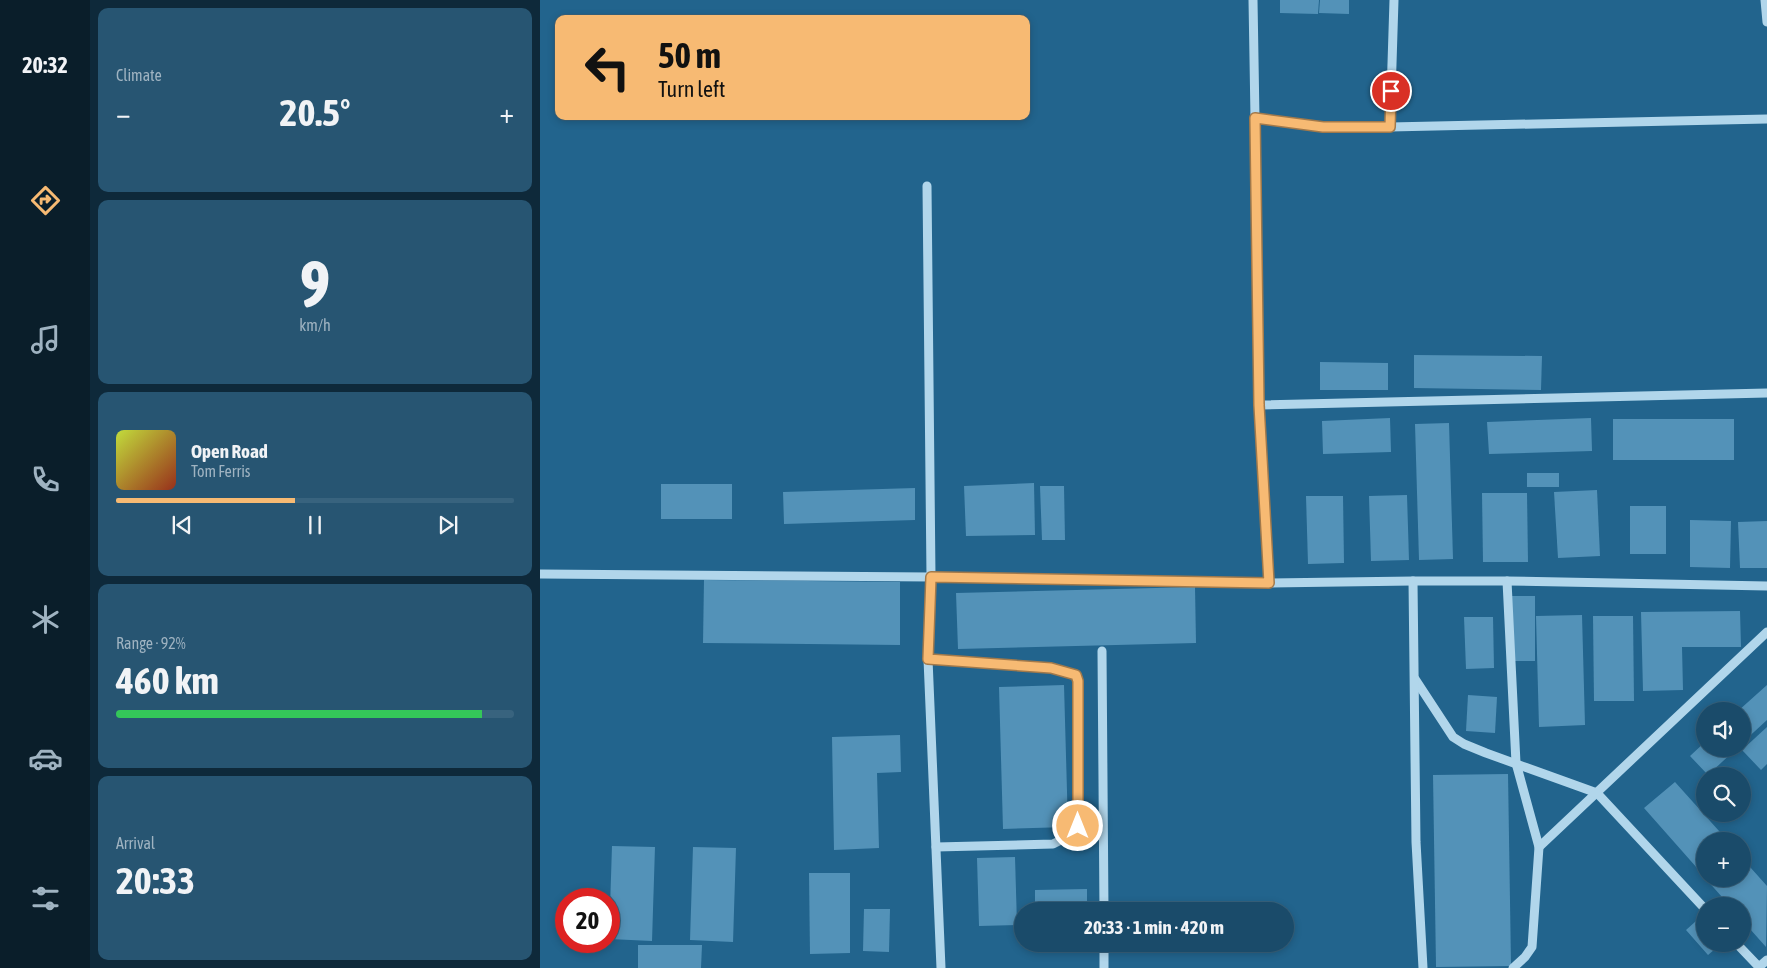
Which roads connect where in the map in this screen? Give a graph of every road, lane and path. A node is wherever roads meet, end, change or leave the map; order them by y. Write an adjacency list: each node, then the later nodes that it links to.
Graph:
1 (1253, 0): 6 (street)
2 (1394, 0): 8 (street)
3 (1765, 0): 4 (street)
4 (1767, 18): 5 (street)
5 (1767, 22)
6 (1255, 118): 8 (street); 11 (street)
7 (1767, 119): 8 (street)
8 (1390, 127)
9 (927, 186): 13 (street)
10 (1767, 394): 11 (street)
11 (1259, 405): 16 (street)
12 (540, 574): 13 (street)
13 (931, 577): 16 (street); 20 (street)
14 (1413, 581): 15 (street); 16 (street); 21 (street)
15 (1507, 581): 17 (street); 22 (street)
16 (1269, 583)
17 (1767, 586)
18 (1767, 632): 23 (street)
19 (1102, 651): 27 (street)
20 (928, 659): 24 (street); 24 (street)
21 (1414, 678): 22 (street); 34 (street)
22 (1516, 763): 23 (street); 25 (street)
23 (1596, 793): 25 (street); 26 (street)
24 (936, 847): 32 (street)
25 (1539, 847): 35 (street)
26 (1696, 899)
27 (1104, 902)
28 (1104, 952): 33 (street)
29 (1745, 952): 31 (street)
30 (1767, 960): 31 (street)
31 (1759, 967)
32 (941, 968)
33 (1104, 968)
34 (1423, 968)
35 (1514, 968)

